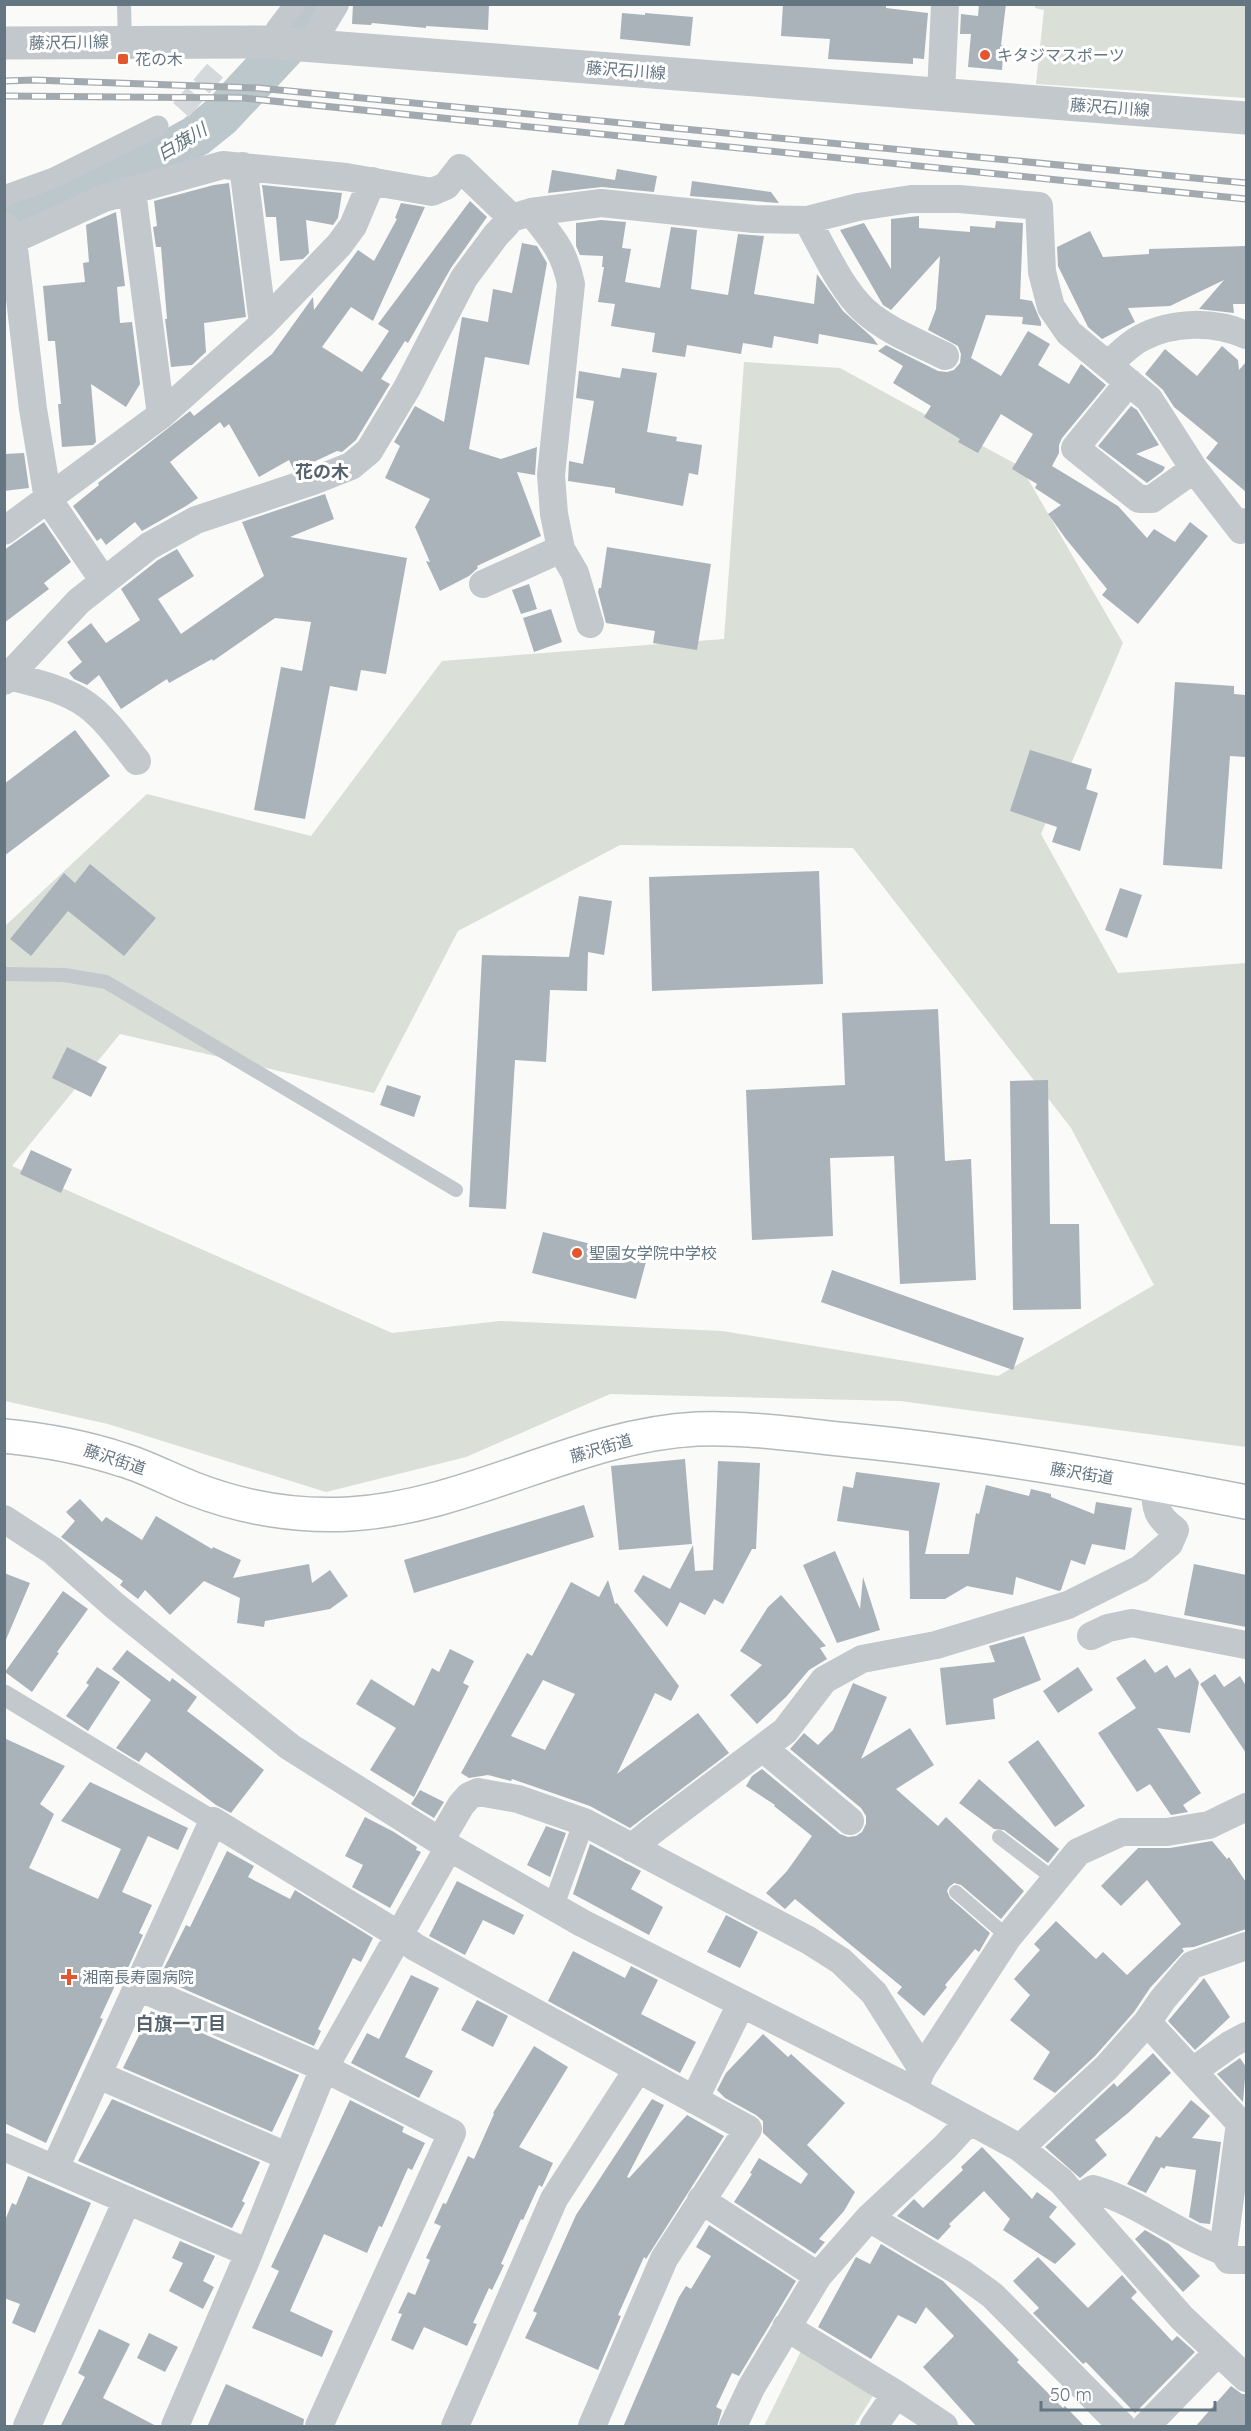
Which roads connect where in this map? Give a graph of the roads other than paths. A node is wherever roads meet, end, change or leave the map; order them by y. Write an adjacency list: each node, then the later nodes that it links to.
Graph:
1 (124, 4): 6 (lane)
2 (295, 4): 5 (street)
3 (335, 4): 8 (street)
4 (945, 4): 9 (street)
5 (269, 35): 6 (street, 藤沢石川線); 8 (street, 藤沢石川線)
6 (125, 42): 7 (street, 藤沢石川線)
7 (4, 44)
8 (309, 47): 9 (street, 藤沢石川線)
9 (940, 94): 10 (street, 藤沢石川線)
10 (1246, 118)
11 (158, 126): 15 (street)
12 (243, 166): 13 (street); 14 (street); 19 (street)
13 (372, 181): 16 (street); 19 (street)
14 (132, 191): 18 (street); 23 (street)
15 (4, 196)
16 (522, 215): 17 (street); 28 (street); 29 (street)
17 (807, 220): 21 (street); 22 (street)
18 (7, 236): 25 (street)
19 (263, 324): 23 (street)
20 (1246, 335): 22 (street)
21 (945, 356)
22 (1118, 374): 24 (street); 24 (street)
23 (161, 415): 25 (street)
24 (1194, 469): 26 (street)
25 (48, 499): 27 (street); 29 (street)
26 (1246, 522)
27 (4, 531)
28 (561, 549): 30 (street); 31 (street)
29 (103, 580): 32 (street)
30 (483, 584)
31 (590, 624)
32 (7, 679): 33 (street)
33 (137, 761)
34 (4, 974): 35 (lane)
35 (456, 1190)
36 (4, 1436): 37 (highway, 藤沢街道)
37 (1155, 1485): 38 (highway, 藤沢街道); 43 (street)
38 (1246, 1502)
39 (4, 1519): 49 (street)
40 (1091, 1636): 41 (street)
41 (1246, 1645)
42 (4, 1695): 45 (street)
43 (763, 1748): 46 (street); 50 (street)
44 (1246, 1808): 51 (street)
45 (213, 1821): 54 (street); 57 (street)
46 (850, 1821)
47 (584, 1822): 49 (street); 50 (street); 53 (street)
48 (999, 1837): 51 (lane)
49 (444, 1844): 53 (street); 54 (street)
50 (632, 1848): 65 (street)
51 (1054, 1879): 55 (street)
52 (956, 1892): 55 (lane)
53 (553, 1907): 58 (street)
54 (399, 1935): 61 (street); 62 (street)
55 (1008, 1937): 65 (street)
56 (1246, 1946): 59 (street)
57 (138, 1987): 61 (street); 64 (street)
58 (741, 2004): 65 (street); 66 (street)
59 (1147, 2022): 63 (street); 68 (street)
60 (1246, 2036): 63 (street)
61 (324, 2068): 70 (street); 85 (street)
62 (638, 2069): 66 (street); 86 (street)
63 (1194, 2070): 77 (street)
64 (98, 2075): 70 (street); 71 (street)
65 (917, 2080): 67 (street)
66 (694, 2100): 74 (street)
67 (969, 2121): 68 (street); 75 (street)
68 (1020, 2148): 72 (street)
69 (6, 2152): 71 (street)
70 (287, 2156): 76 (street)
71 (55, 2169): 73 (street)
72 (1078, 2198): 77 (street); 80 (street)
73 (127, 2200): 76 (street); 83 (street)
74 (701, 2200): 78 (street); 87 (street)
75 (869, 2218): 78 (street); 91 (street)
76 (249, 2253): 84 (street)
77 (1235, 2255)
78 (818, 2276): 79 (street)
79 (786, 2327): 82 (street); 88 (street)
80 (1218, 2352): 81 (street); 92 (street)
81 (1246, 2378)
82 (896, 2394): 89 (street); 90 (street)
83 (27, 2427)
84 (175, 2427)
85 (318, 2427)
86 (455, 2427)
87 (592, 2427)
88 (733, 2427)
89 (874, 2427)
90 (944, 2427)
91 (1122, 2427)
92 (1146, 2427)

